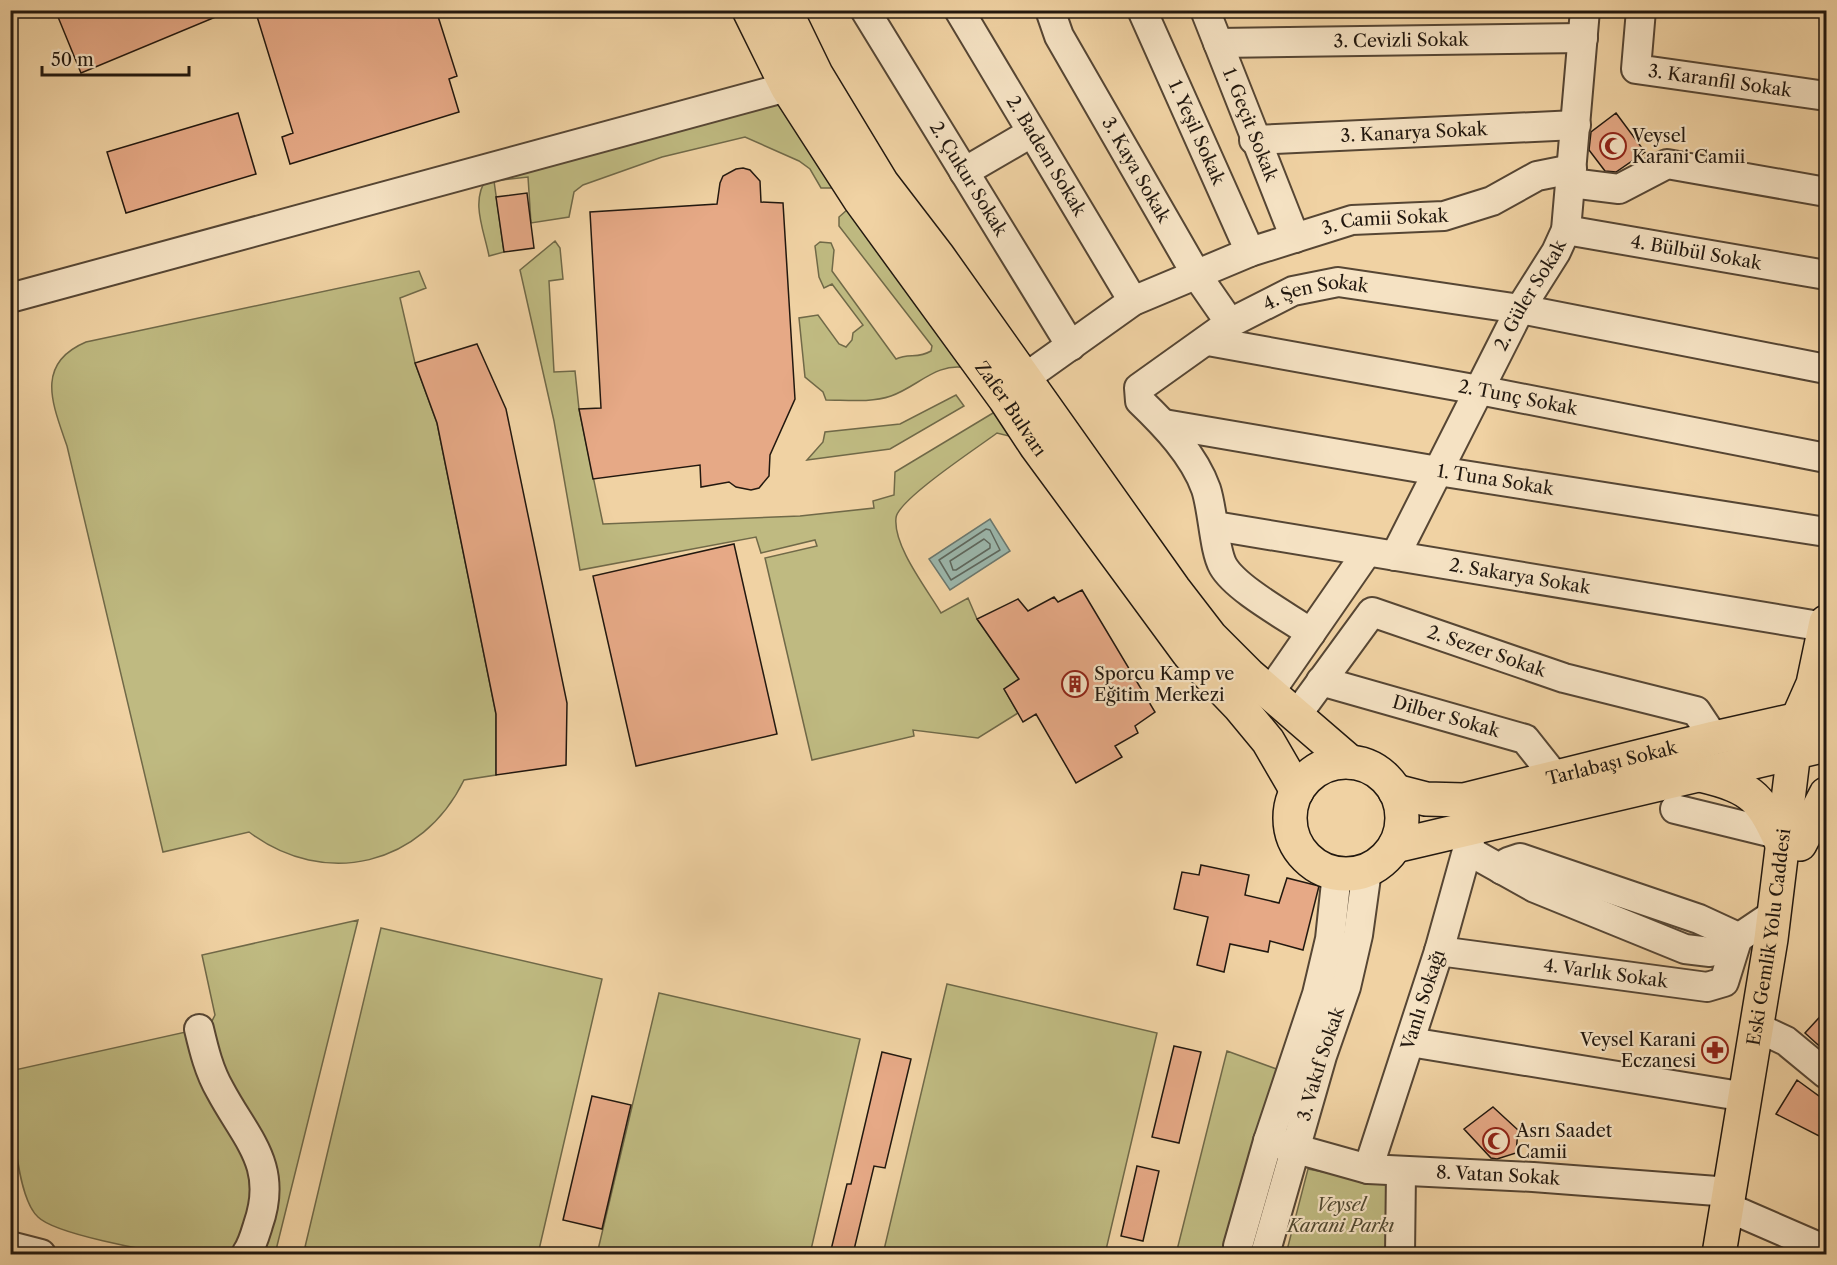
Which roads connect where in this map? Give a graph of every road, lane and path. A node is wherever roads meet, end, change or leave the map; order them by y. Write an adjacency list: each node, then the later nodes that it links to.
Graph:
1 (749, 10): 12 (main road, Zafer Bulvarı)
2 (784, 10): 11 (main road, Zafer Bulvarı)
3 (865, 10): 17 (street, 2. Çukur Sokak)
4 (958, 10): 15 (street, 2. Badem Sokak)
5 (1050, 10): 23 (street, 3. Kaya Sokak)
6 (1142, 10): 22 (street, 1. Yeşil Sokak)
7 (1205, 10): 10 (street, 1. Geçit Sokak)
8 (1641, 10): 13 (street, 3. Karanfil Sokak)
9 (1584, 24): 10 (street, 3. Cevizli Sokak); 14 (street, 2. Güler Sokak)
10 (1218, 43): 16 (street, 1. Geçit Sokak)
11 (816, 74): 12 (street); 32 (main road, Zafer Bulvarı)
12 (787, 87): 25 (street); 50 (main road, Zafer Bulvarı)
13 (1827, 96)
14 (1576, 125): 16 (street, 3. Kanarya Sokak); 18 (street, 2. Güler Sokak)
15 (1031, 133): 17 (street); 26 (street, 2. Badem Sokak)
16 (1254, 140): 21 (street, 1. Geçit Sokak)
17 (964, 172): 30 (street, 2. Çukur Sokak)
18 (1571, 176): 19 (street, 3. Camii Sokak); 20 (street, 2. Güler Sokak); 21 (street, 3. Camii Sokak)
19 (1827, 192)
20 (1566, 230): 24 (street, 4. Bülbül Sokak); 27 (street, 2. Güler Sokak)
21 (1295, 238): 22 (street, 3. Camii Sokak)
22 (1250, 252): 23 (street, 3. Camii Sokak)
23 (1196, 274): 26 (street); 28 (street, 3. Kaya Sokak)
24 (1827, 275)
25 (10, 298)
26 (1133, 301): 30 (street)
27 (1520, 309): 28 (street, 4. Şen Sokak); 31 (street, 4. Şen Sokak); 33 (street, 2. Güler Sokak)
28 (1230, 323): 29 (street, 4. Şen Sokak)
29 (1208, 341): 33 (street, 2. Tunç Sokak); 34 (street, 4. Şen Sokak)
30 (1071, 346): 32 (street)
31 (1827, 369)
32 (1025, 378): 43 (main road, Zafer Bulvarı)
33 (1479, 390): 35 (street, 2. Tunç Sokak); 36 (street, 2. Güler Sokak)
34 (1164, 424): 36 (street, 1. Tuna Sokak); 37 (street, 4. Şen Sokak)
35 (1827, 458)
36 (1438, 471): 38 (street, 1. Tuna Sokak); 39 (street, 2. Güler Sokak)
37 (1215, 526): 39 (street, 2. Sakarya Sokak); 41 (street, 4. Şen Sokak)
38 (1827, 532)
39 (1381, 554): 40 (street, 2. Sakarya Sokak); 41 (street, 2. Güler Sokak)
40 (1826, 625): 45 (main road, Eski Gemlik Yolu Caddesi)
41 (1311, 633): 43 (street, 2. Güler Sokak)
42 (1321, 681): 44 (street, 2. Sezer Sokak); 46 (street, 2. Sezer Sokak); 49 (street, Dilber Sokak)
43 (1270, 692): 44 (main road, Zafer Bulvarı)
44 (1296, 716): 47 (main road, Zafer Bulvarı)
45 (1813, 725): 46 (main road, Tarlabaşı Sokak); 48 (main road); 55 (main road, Eski Gemlik Yolu Caddesi)
46 (1714, 738): 49 (main road, Tarlabaşı Sokak)
47 (1350, 762): 50 (main road); 51 (main road)
48 (1698, 774): 54 (main road); 55 (main road)
49 (1556, 778): 51 (main road, Tarlabaşı Sokak)
50 (1297, 791): 57 (main road)
51 (1395, 791): 56 (main road)
52 (1827, 794): 55 (main road)
53 (1675, 809): 55 (street)
54 (1470, 840): 56 (main road); 59 (street); 60 (street, Vanlı Sokağı)
55 (1787, 842): 58 (main road, Eski Gemlik Yolu Caddesi); 62 (main road)
56 (1395, 846): 57 (main road)
57 (1352, 872): 66 (street, 3. Vakıf Sokak)
58 (1774, 914): 59 (street); 65 (main road, Eski Gemlik Yolu Caddesi)
59 (1738, 937): 60 (street, 4. Varlık Sokak)
60 (1439, 951): 63 (street, Vanlı Sokağı)
61 (199, 1029): 73 (street)
62 (1769, 1033): 64 (street); 65 (main road)
63 (1410, 1041): 65 (street); 67 (street, Vanlı Sokağı)
64 (1827, 1074)
65 (1748, 1085): 69 (main road, Eski Gemlik Yolu Caddesi)
66 (1282, 1144): 67 (street, 8. Vatan Sokak); 74 (street, 3. Vakıf Sokak); 75 (street, 3. Vakıf Sokak)
67 (1368, 1169): 68 (street, 8. Vatan Sokak)
68 (1401, 1173): 69 (street, 8. Vatan Sokak); 76 (street)
69 (1729, 1199): 71 (street, 8. Vatan Sokak); 77 (main road, Eski Gemlik Yolu Caddesi)
70 (10, 1246): 72 (street)
71 (1827, 1250)
72 (40, 1254)
73 (246, 1254)
74 (1239, 1254)
75 (1265, 1254)
76 (1400, 1254)
77 (1719, 1254)

